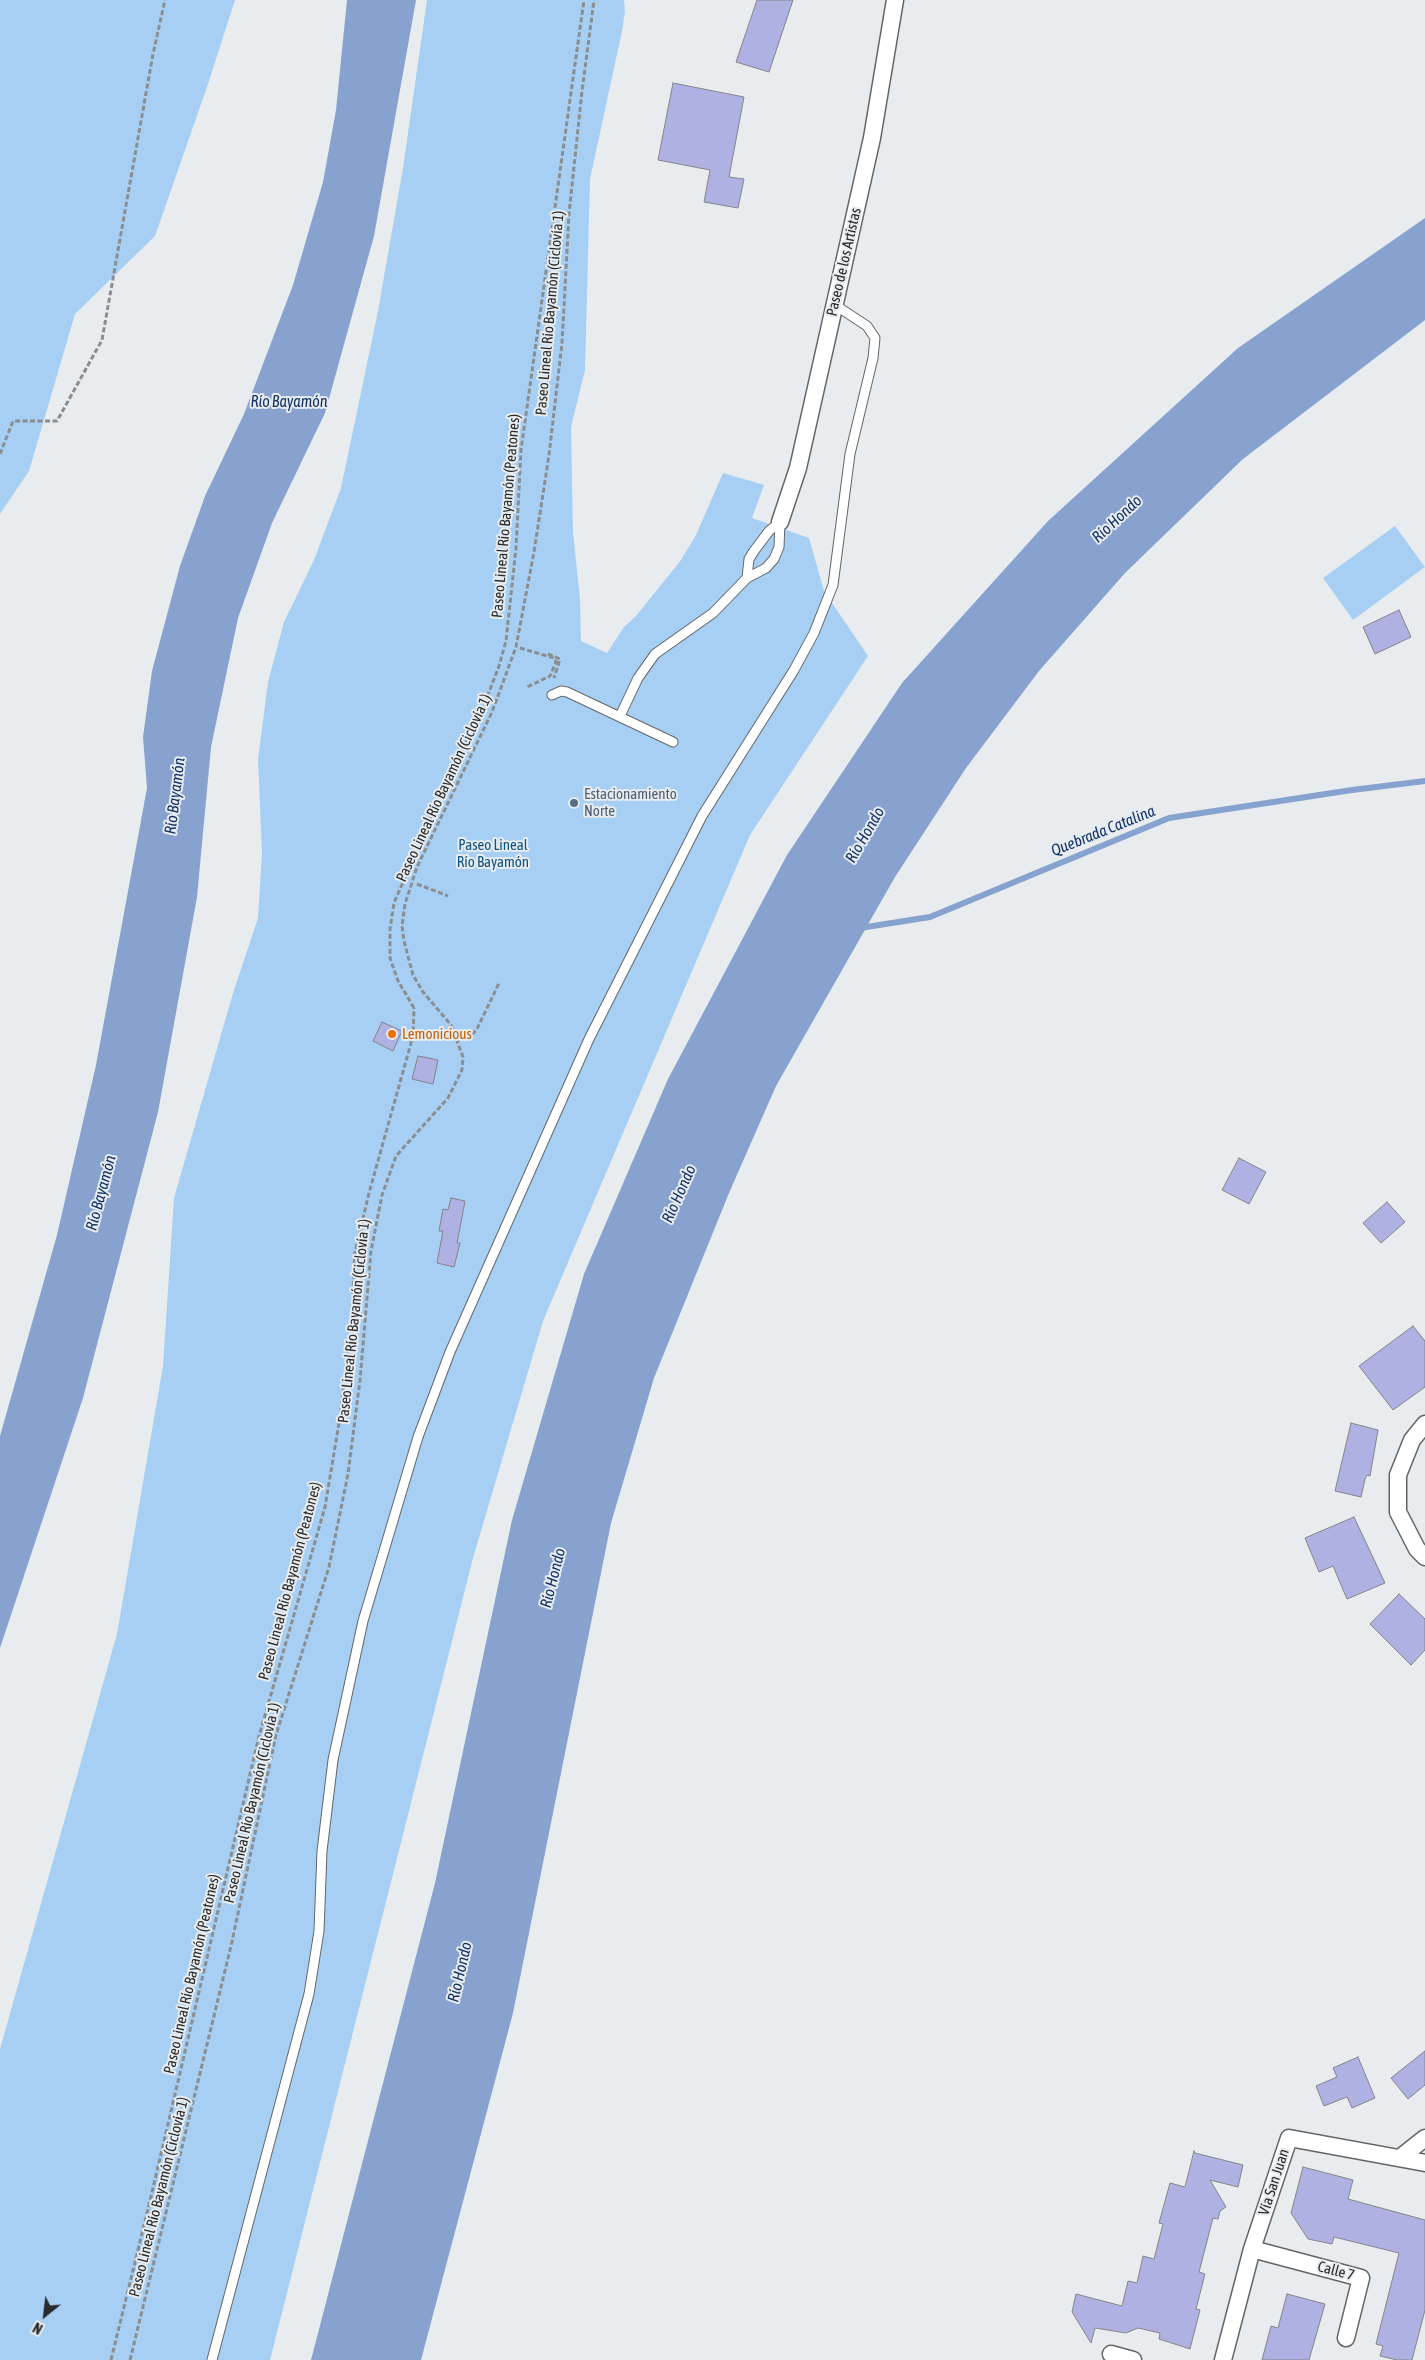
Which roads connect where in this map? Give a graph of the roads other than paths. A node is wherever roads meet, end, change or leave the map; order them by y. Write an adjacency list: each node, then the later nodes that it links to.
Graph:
1 (895, 0): 2 (street, Paseo de los Artistas)
2 (835, 305): 3 (street, Paseo de los Artistas); 16 (lane)
3 (780, 522): 4 (lane); 4 (lane)
4 (747, 578): 6 (lane)
5 (552, 695): 6 (lane)
6 (620, 716): 7 (lane)
7 (673, 742)
8 (1425, 1424): 9 (street)
9 (1425, 1557)
10 (1425, 2138): 11 (street)
11 (1400, 2157): 12 (street, Vía San Juan); 13 (street, Vía San Juan)
12 (1425, 2162)
13 (1252, 2249): 14 (street, Calle 7); 18 (street, Vía San Juan)
14 (1346, 2338)
15 (1111, 2354): 17 (street)
16 (212, 2360)
17 (1133, 2360)
18 (1223, 2360)

